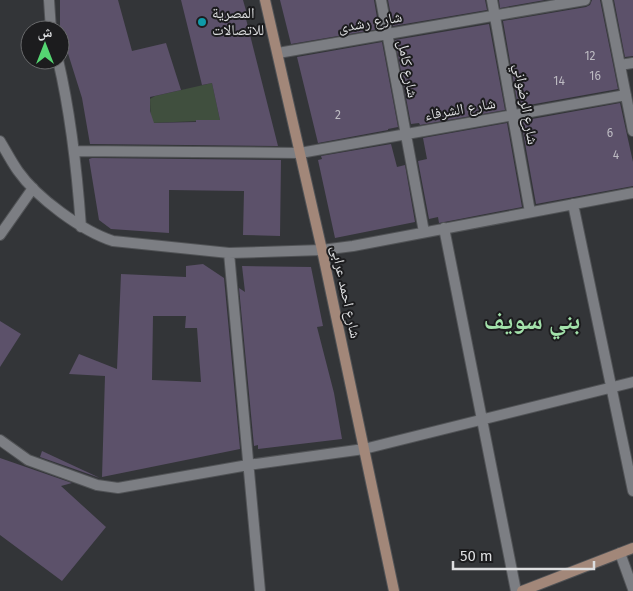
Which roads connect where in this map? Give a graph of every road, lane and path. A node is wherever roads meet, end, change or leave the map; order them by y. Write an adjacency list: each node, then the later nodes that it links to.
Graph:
1 (48, 0): 8 (street)
2 (265, 0): 10 (main road, شارع احمد عرابى)
3 (381, 0): 9 (street, شارع كامل)
4 (492, 0): 7 (street, شارع الرضواني)
5 (585, 0): 7 (street, شارع رشدى)
6 (607, 0): 12 (street)
7 (495, 16): 9 (street, شارع رشدى); 15 (street, شارع الرضواني)
8 (50, 20)
9 (387, 34): 10 (street, شارع رشدى); 17 (street, شارع كامل)
10 (278, 53): 20 (main road, شارع احمد عرابى)
11 (633, 63): 12 (street)
12 (620, 65): 14 (street)
13 (61, 70): 19 (street)
14 (626, 95): 15 (street, شارع الشرفاء); 16 (street)
15 (512, 115): 17 (street, شارع الشرفاء); 24 (street, شارع الرضواني)
16 (633, 131)
17 (405, 134): 20 (street, شارع الشرفاء); 27 (street, شارع كامل)
18 (0, 141): 21 (street)
19 (75, 151): 20 (street, شارع الشرفاء); 25 (street)
20 (300, 153): 29 (main road, شارع احمد عرابى)
21 (33, 188): 25 (street); 28 (street)
22 (633, 193): 23 (street)
23 (573, 204): 24 (street); 32 (street)
24 (530, 212): 26 (street)
25 (81, 226): 30 (street)
26 (444, 228): 27 (street); 33 (street)
27 (424, 232): 29 (street)
28 (0, 236)
29 (322, 250): 30 (street); 35 (main road, شارع احمد عرابى)
30 (229, 253): 36 (street)
31 (633, 382): 32 (street)
32 (611, 387): 33 (street); 37 (street)
33 (482, 420): 35 (street); 43 (street)
34 (0, 440): 36 (street)
35 (364, 449): 36 (street); 42 (main road, شارع احمد عرابى)
36 (248, 465): 41 (street)
37 (633, 491)
38 (633, 548): 39 (main road)
39 (620, 553): 40 (street); 44 (main road)
40 (633, 589)
41 (260, 591)
42 (394, 591)
43 (516, 591)
44 (522, 591)

